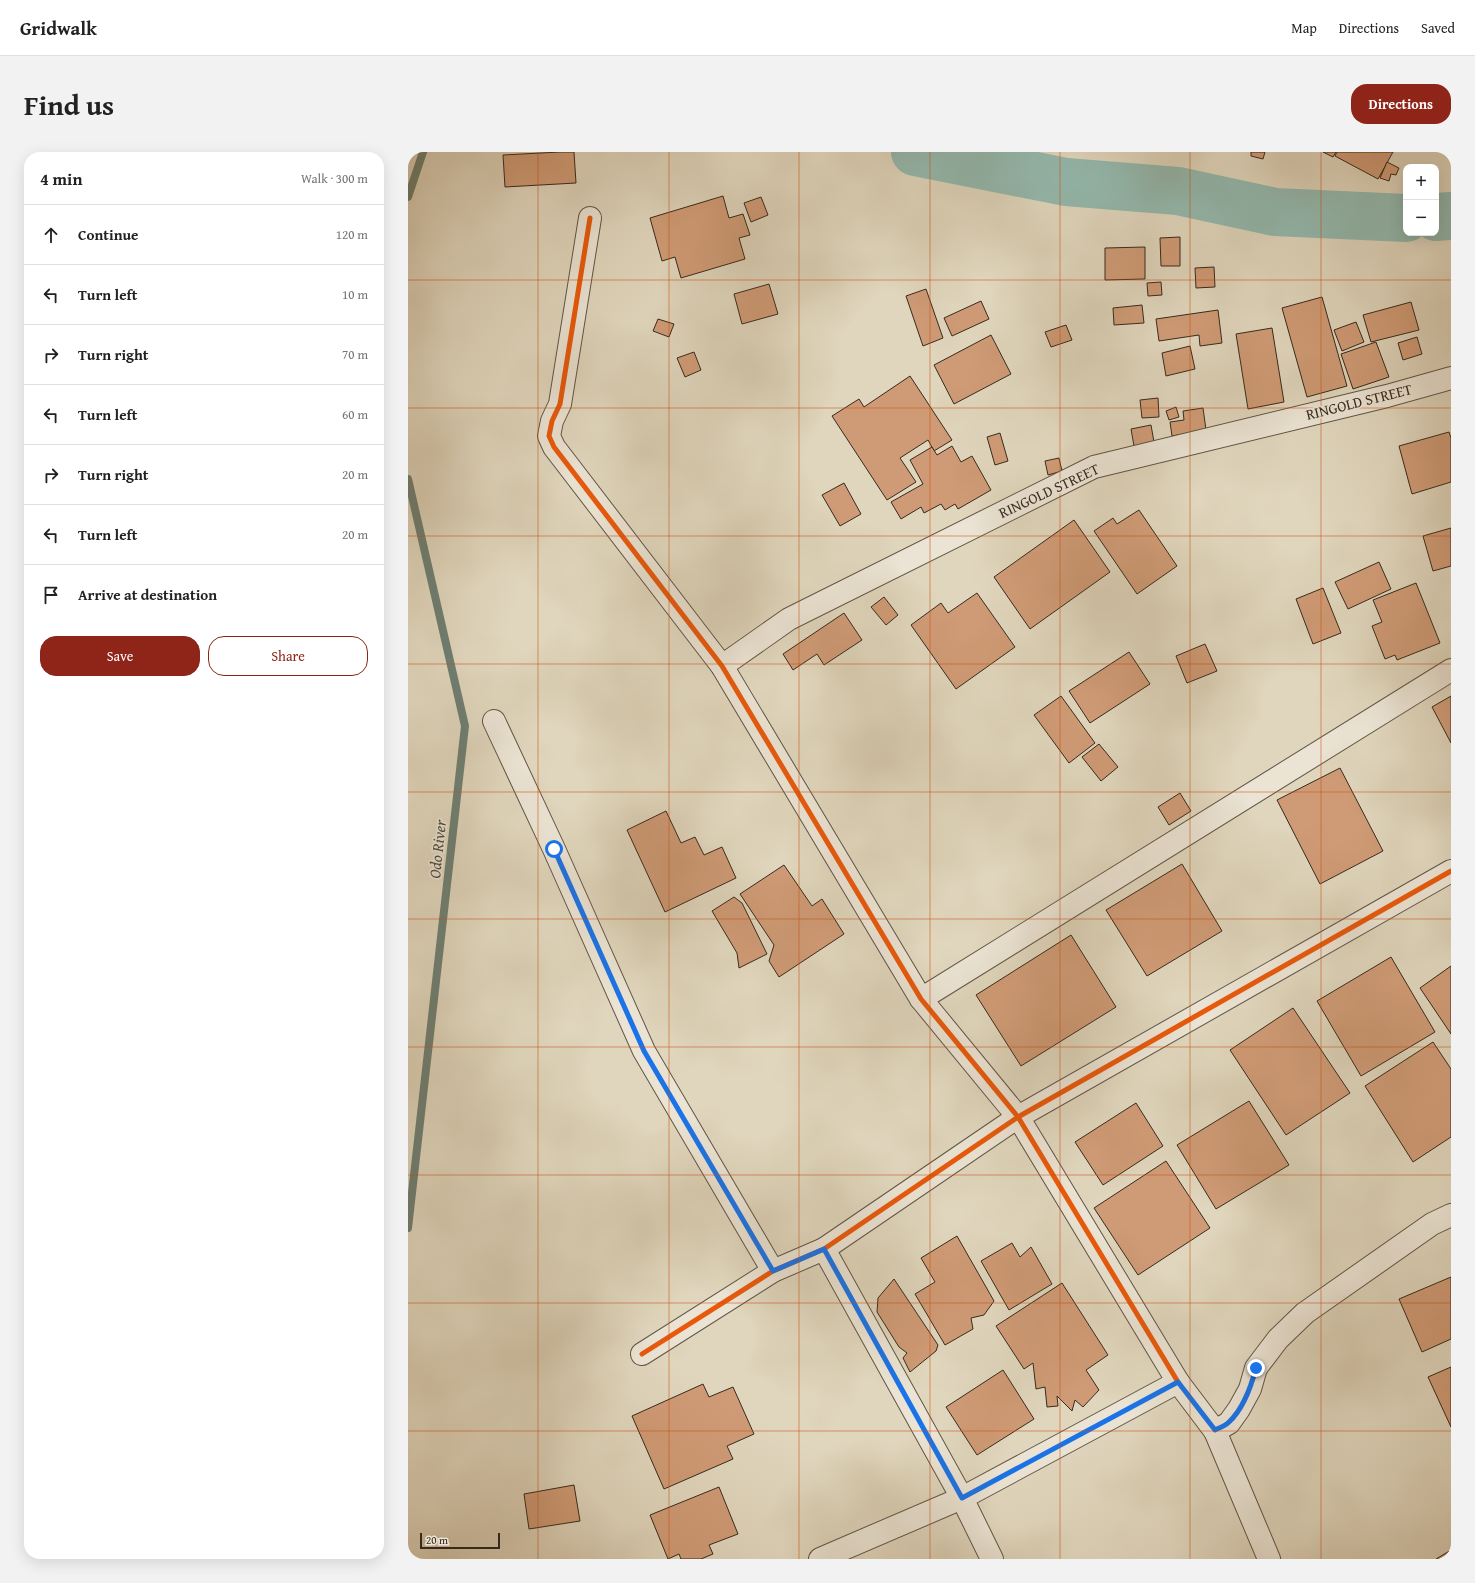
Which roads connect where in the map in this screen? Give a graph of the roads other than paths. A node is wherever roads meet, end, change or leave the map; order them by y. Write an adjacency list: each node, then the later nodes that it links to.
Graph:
1 (590, 218): 3 (street)
2 (1451, 378): 3 (street, RINGOLD STREET)
3 (722, 666): 7 (street)
4 (1451, 670): 7 (street)
5 (494, 721): 11 (street)
6 (1451, 871): 8 (street)
7 (921, 999): 8 (street)
8 (1018, 1117): 10 (street); 13 (street)
9 (1451, 1215): 14 (street)
10 (824, 1249): 11 (street); 15 (street)
11 (773, 1271): 12 (street)
12 (642, 1354)
13 (1178, 1382): 14 (street); 15 (street)
14 (1215, 1430): 18 (street)
15 (962, 1498): 16 (street); 17 (street)
16 (820, 1559)
17 (992, 1559)
18 (1269, 1559)

